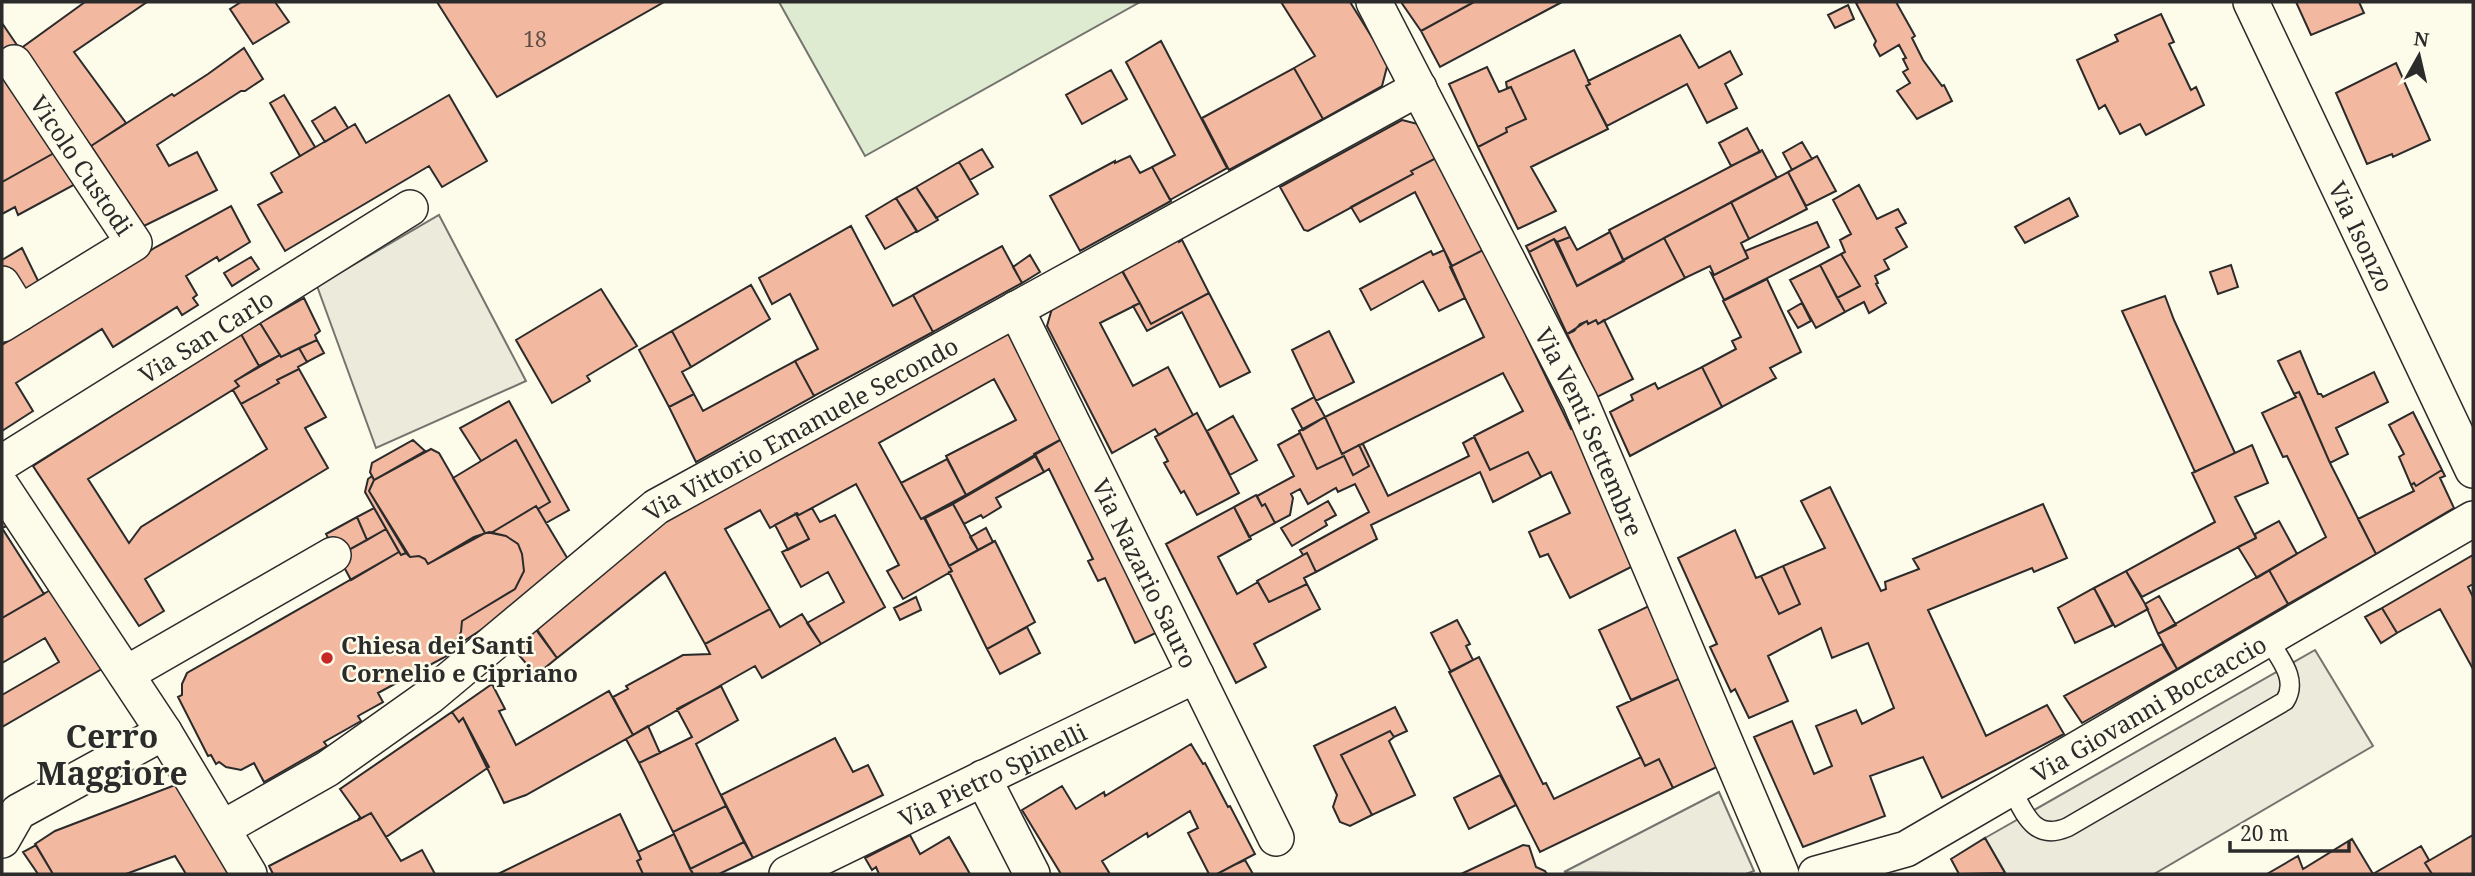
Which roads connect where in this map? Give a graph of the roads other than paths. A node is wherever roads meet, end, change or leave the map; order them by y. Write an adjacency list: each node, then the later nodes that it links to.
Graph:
1 (1374, 2): 4 (street, Via Venti Settembre)
2 (2251, 2): 10 (street, Via Isonzo)
3 (15, 63): 8 (street, Vicolo Custodi)
4 (1419, 88): 7 (street, Via Vittorio Emanuele Secondo); 26 (street, Via Venti Settembre)
5 (410, 208): 9 (street, Via San Carlo)
6 (2, 284): 8 (street)
7 (1016, 309): 16 (street, Via Nazario Sauro); 20 (street, Via Vittorio Emanuele Secondo)
8 (11, 318)
9 (2, 463)
10 (2473, 470)
11 (2, 487): 15 (street)
12 (2473, 519): 14 (street, Via Giovanni Boccaccio)
13 (333, 555): 15 (street)
14 (2268, 639): 19 (street, Via Giovanni Boccaccio); 19 (lane)
15 (126, 674): 17 (street)
16 (1196, 675): 18 (street, Via Pietro Spinelli); 21 (street, Via Nazario Sauro)
17 (164, 732): 20 (street); 22 (street)
18 (983, 778): 24 (street, Via Pietro Spinelli); 25 (street)
19 (2011, 788): 27 (street, Via Giovanni Boccaccio)
20 (223, 828): 23 (street)
21 (1276, 838)
22 (2, 840)
23 (249, 874)
24 (787, 874)
25 (1032, 874)
26 (1782, 874)
27 (1816, 874)

